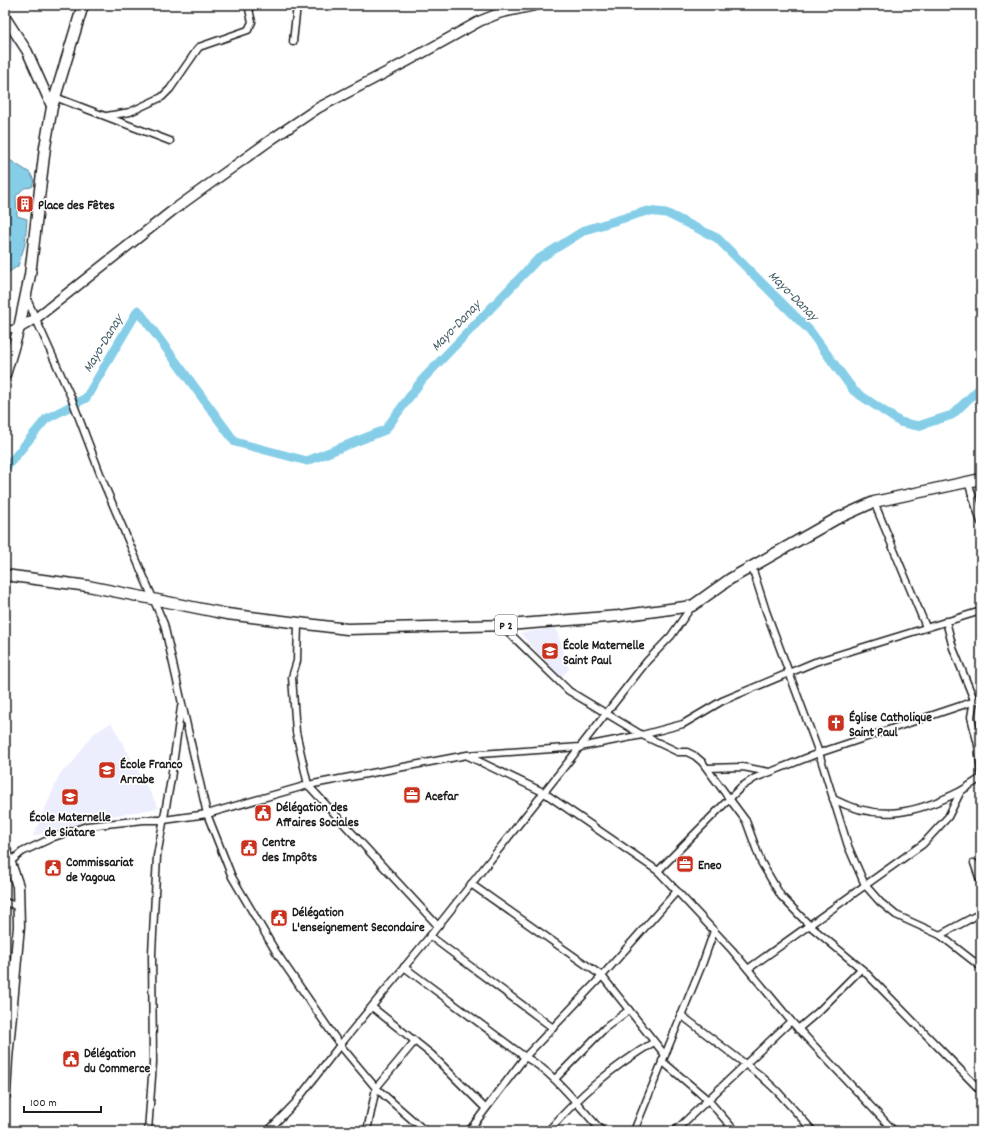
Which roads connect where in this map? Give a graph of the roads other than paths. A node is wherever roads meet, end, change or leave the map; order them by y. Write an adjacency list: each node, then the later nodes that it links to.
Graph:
1 (83, 5): 7 (main road)
2 (248, 5): 8 (street)
3 (297, 5): 6 (street)
4 (537, 5): 11 (main road)
5 (5, 18): 7 (main road)
6 (292, 42)
7 (54, 102): 8 (street); 10 (main road)
8 (108, 116): 9 (street)
9 (170, 141)
10 (25, 295): 11 (street); 12 (main road)
11 (35, 319): 12 (main road); 21 (street)
12 (19, 328): 13 (street); 14 (main road)
13 (5, 330)
14 (5, 375)
15 (981, 479): 16 (main road, P 2)
16 (968, 482): 17 (main road, P 2); 18 (street)
17 (874, 502): 19 (main road, P 2); 27 (street)
18 (981, 522)
19 (752, 567): 22 (main road, P 2); 28 (street)
20 (5, 575): 21 (main road, P 2)
21 (155, 600): 25 (main road, P 2); 31 (street)
22 (692, 606): 26 (main road, P 2); 32 (street)
23 (981, 611): 24 (street)
24 (946, 621): 27 (street); 30 (street)
25 (298, 624): 26 (main road, P 2); 41 (street)
26 (501, 625): 32 (street)
27 (926, 627): 28 (street)
28 (790, 673): 33 (street); 35 (street)
29 (981, 699): 30 (street)
30 (974, 700): 35 (street); 39 (street)
31 (182, 702): 46 (street); 47 (street)
32 (605, 714): 33 (street); 34 (street)
33 (642, 735): 34 (street); 37 (street)
34 (580, 747): 36 (street); 43 (street)
35 (819, 753): 38 (street); 45 (street)
36 (467, 755): 41 (street); 43 (street)
37 (708, 768): 38 (street); 44 (street)
38 (769, 772): 44 (street)
39 (981, 773)
40 (981, 778): 42 (street)
41 (308, 785): 46 (street); 60 (street)
42 (961, 791): 45 (street); 54 (street)
43 (543, 792): 51 (street); 53 (street)
44 (730, 798): 51 (street); 59 (street)
45 (833, 799): 54 (street)
46 (207, 814): 47 (street); 78 (street)
47 (164, 820): 50 (street); 91 (street)
48 (5, 849): 50 (main road)
49 (974, 862): 52 (street)
50 (8, 866): 57 (main road)
51 (658, 871): 55 (street)
52 (981, 883)
53 (471, 884): 60 (street); 68 (street)
54 (865, 885): 59 (street); 62 (street)
55 (677, 891): 61 (street); 68 (street)
56 (5, 902): 57 (street)
57 (19, 907): 75 (main road)
58 (981, 913): 62 (street)
59 (809, 925): 66 (street); 67 (street)
60 (438, 926): 63 (street)
61 (714, 931): 66 (street); 71 (street)
62 (940, 935): 65 (street)
63 (430, 936): 64 (street); 73 (street)
64 (404, 967): 69 (street); 80 (street)
65 (981, 967)
66 (748, 969): 72 (street)
67 (861, 969): 74 (street); 86 (street)
68 (602, 976): 70 (street); 73 (street)
69 (372, 1007): 76 (street); 78 (street)
70 (629, 1010): 77 (street); 84 (street)
71 (681, 1015): 79 (street); 83 (street)
72 (791, 1021): 74 (street); 83 (street)
73 (553, 1028): 80 (street)
74 (798, 1029): 102 (street)
75 (8, 1036): 81 (main road)
76 (415, 1041): 85 (street); 90 (street)
77 (654, 1042): 79 (street); 89 (street)
78 (340, 1045): 85 (street); 92 (street)
79 (665, 1055): 82 (street)
80 (525, 1057): 84 (street); 90 (street)
81 (6, 1059): 87 (main road)
82 (662, 1062): 88 (street); 98 (street)
83 (745, 1064): 88 (street); 101 (street)
84 (555, 1079): 89 (street)
85 (376, 1088): 93 (street); 94 (street)
86 (981, 1091)
87 (5, 1095)
88 (708, 1100): 99 (street); 100 (street)
89 (574, 1102): 96 (street); 97 (street)
90 (485, 1108): 95 (street)
91 (148, 1131)
92 (268, 1131)
93 (367, 1131)
94 (425, 1131)
95 (470, 1131)
96 (548, 1131)
97 (602, 1131)
98 (634, 1131)
99 (676, 1131)
100 (735, 1131)
101 (813, 1131)
102 (894, 1131)

